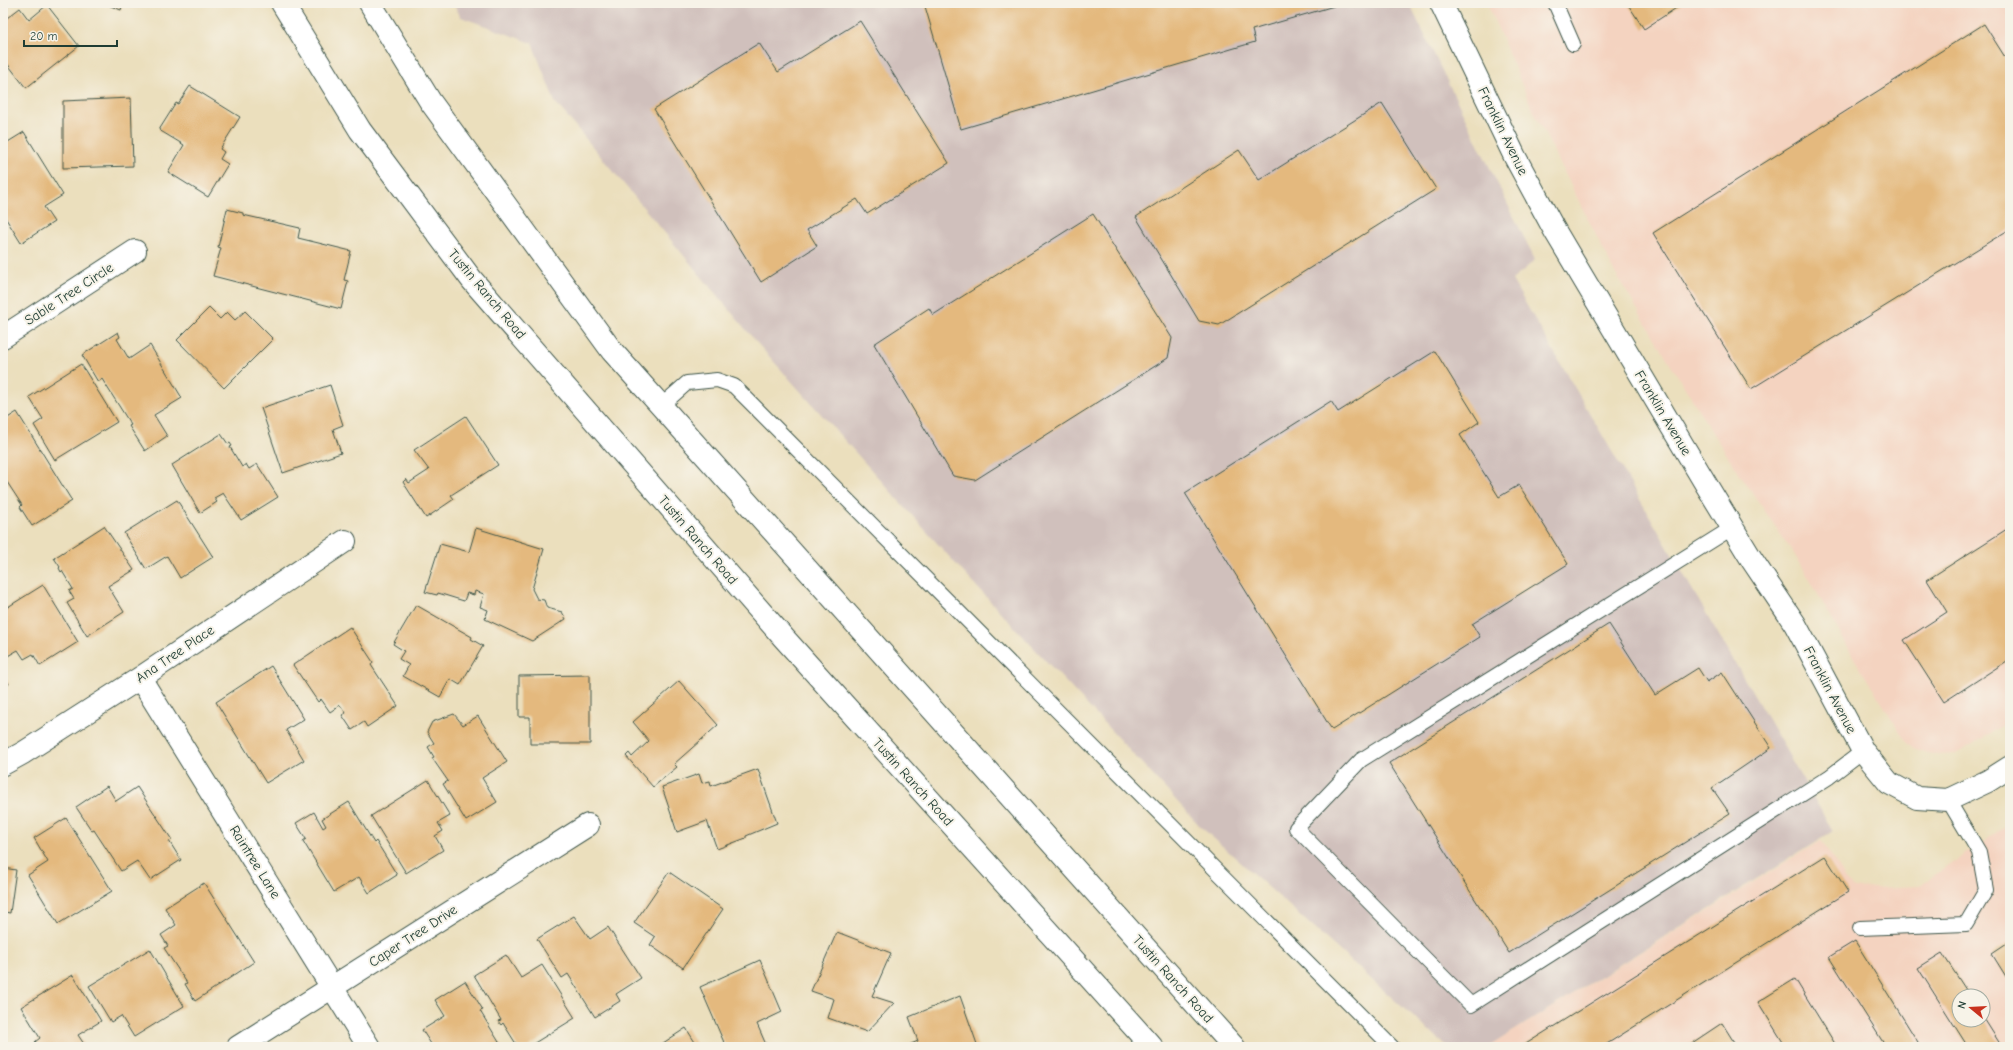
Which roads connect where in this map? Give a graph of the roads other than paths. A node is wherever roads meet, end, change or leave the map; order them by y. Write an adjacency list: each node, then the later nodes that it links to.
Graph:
1 (282, 3): 21 (main road, Tustin Ranch Road)
2 (370, 3): 8 (main road, Tustin Ranch Road)
3 (1441, 3): 9 (main road, Franklin Avenue)
4 (1555, 3): 5 (lane)
5 (1573, 44)
6 (135, 251): 7 (main road, Sable Tree Circle)
7 (3, 337)
8 (661, 406): 22 (main road, Tustin Ranch Road); 23 (lane)
9 (1732, 528): 12 (main road, Franklin Avenue); 12 (lane)
10 (345, 541): 11 (main road, Ana Tree Place)
11 (140, 678): 13 (main road, Ana Tree Place); 18 (main road, Raintree Lane)
12 (1863, 751): 15 (main road, Franklin Avenue)
13 (3, 764)
14 (2010, 766): 15 (main road)
15 (1948, 800): 17 (lane)
16 (588, 825): 18 (main road, Caper Tree Drive)
17 (1860, 928)
18 (333, 988): 19 (main road, Caper Tree Drive); 20 (main road, Raintree Lane)
19 (238, 1047)
20 (369, 1047)
21 (1152, 1047)
22 (1234, 1047)
23 (1392, 1047)

